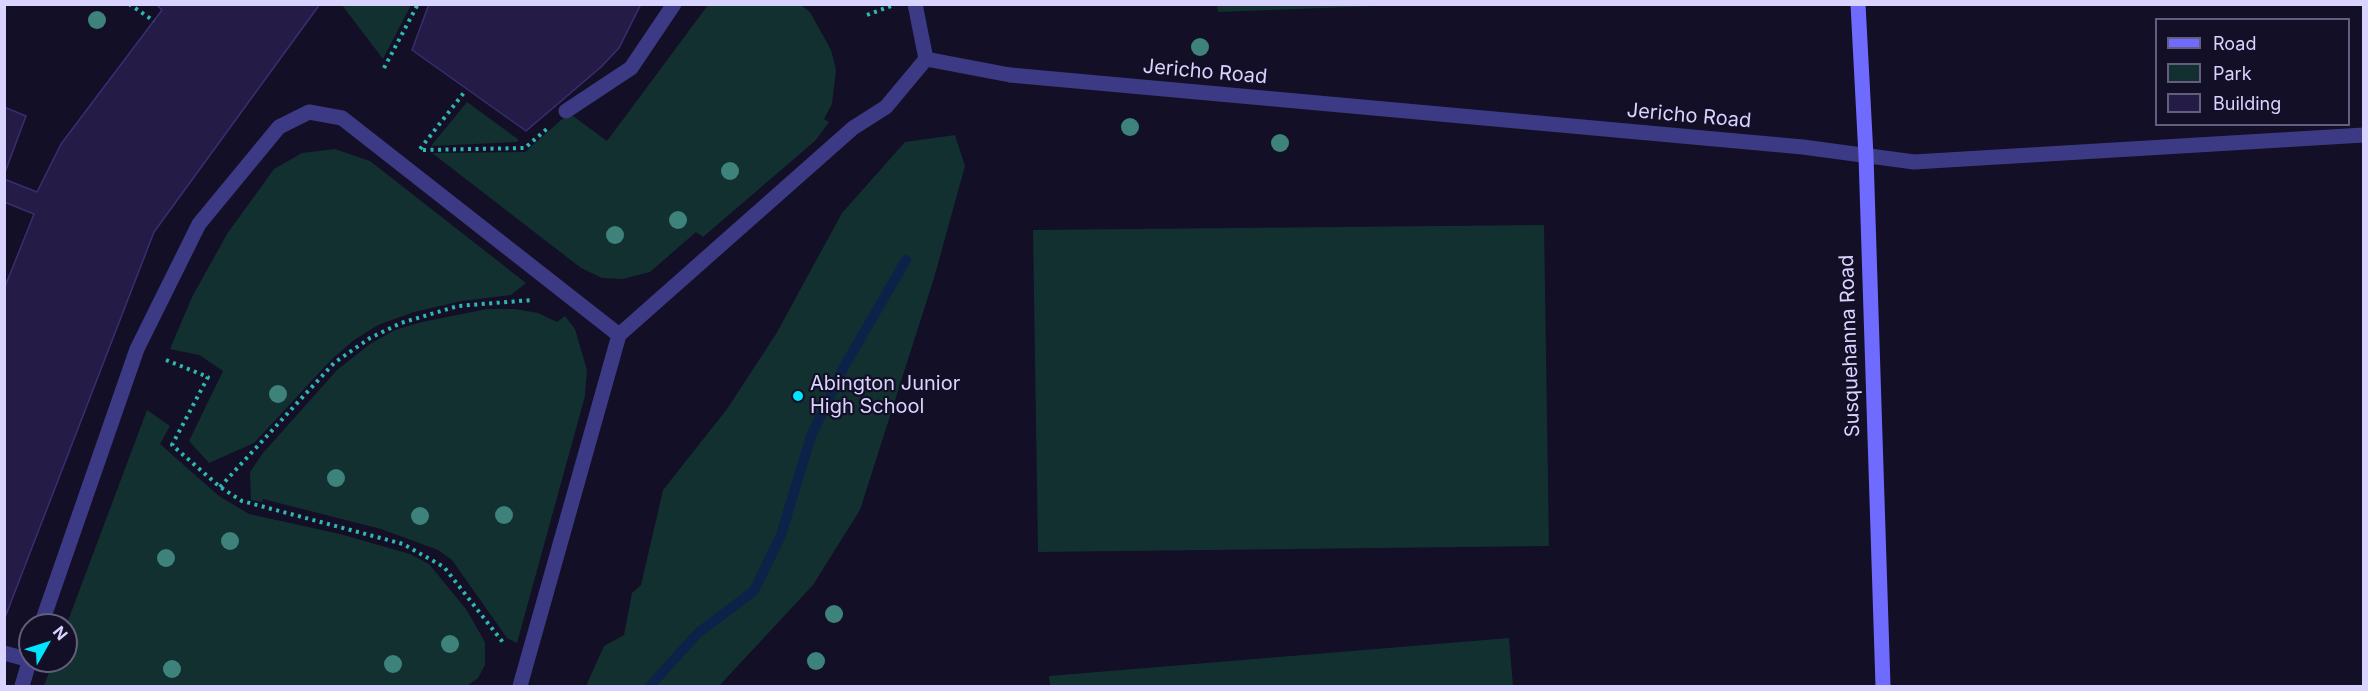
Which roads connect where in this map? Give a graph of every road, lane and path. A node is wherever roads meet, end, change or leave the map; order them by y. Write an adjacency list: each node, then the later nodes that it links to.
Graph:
1 (129, 4): 8 (path)
2 (418, 4): 10 (path)
3 (675, 4): 12 (street)
4 (915, 4): 9 (street)
5 (1858, 4): 14 (main road, Susquehanna Road)
6 (894, 5): 7 (path)
7 (867, 15)
8 (154, 21)
9 (926, 59): 14 (street, Jericho Road); 16 (street)
10 (384, 68)
11 (466, 90): 12 (path)
12 (567, 111)
13 (2364, 135): 14 (street, Jericho Road)
14 (1866, 156): 22 (main road, Susquehanna Road)
15 (540, 299): 18 (path)
16 (619, 335): 19 (street); 21 (street)
17 (166, 360): 18 (path)
18 (220, 487): 20 (path)
19 (45, 613)
20 (509, 650)
21 (520, 687)
22 (1882, 687)

